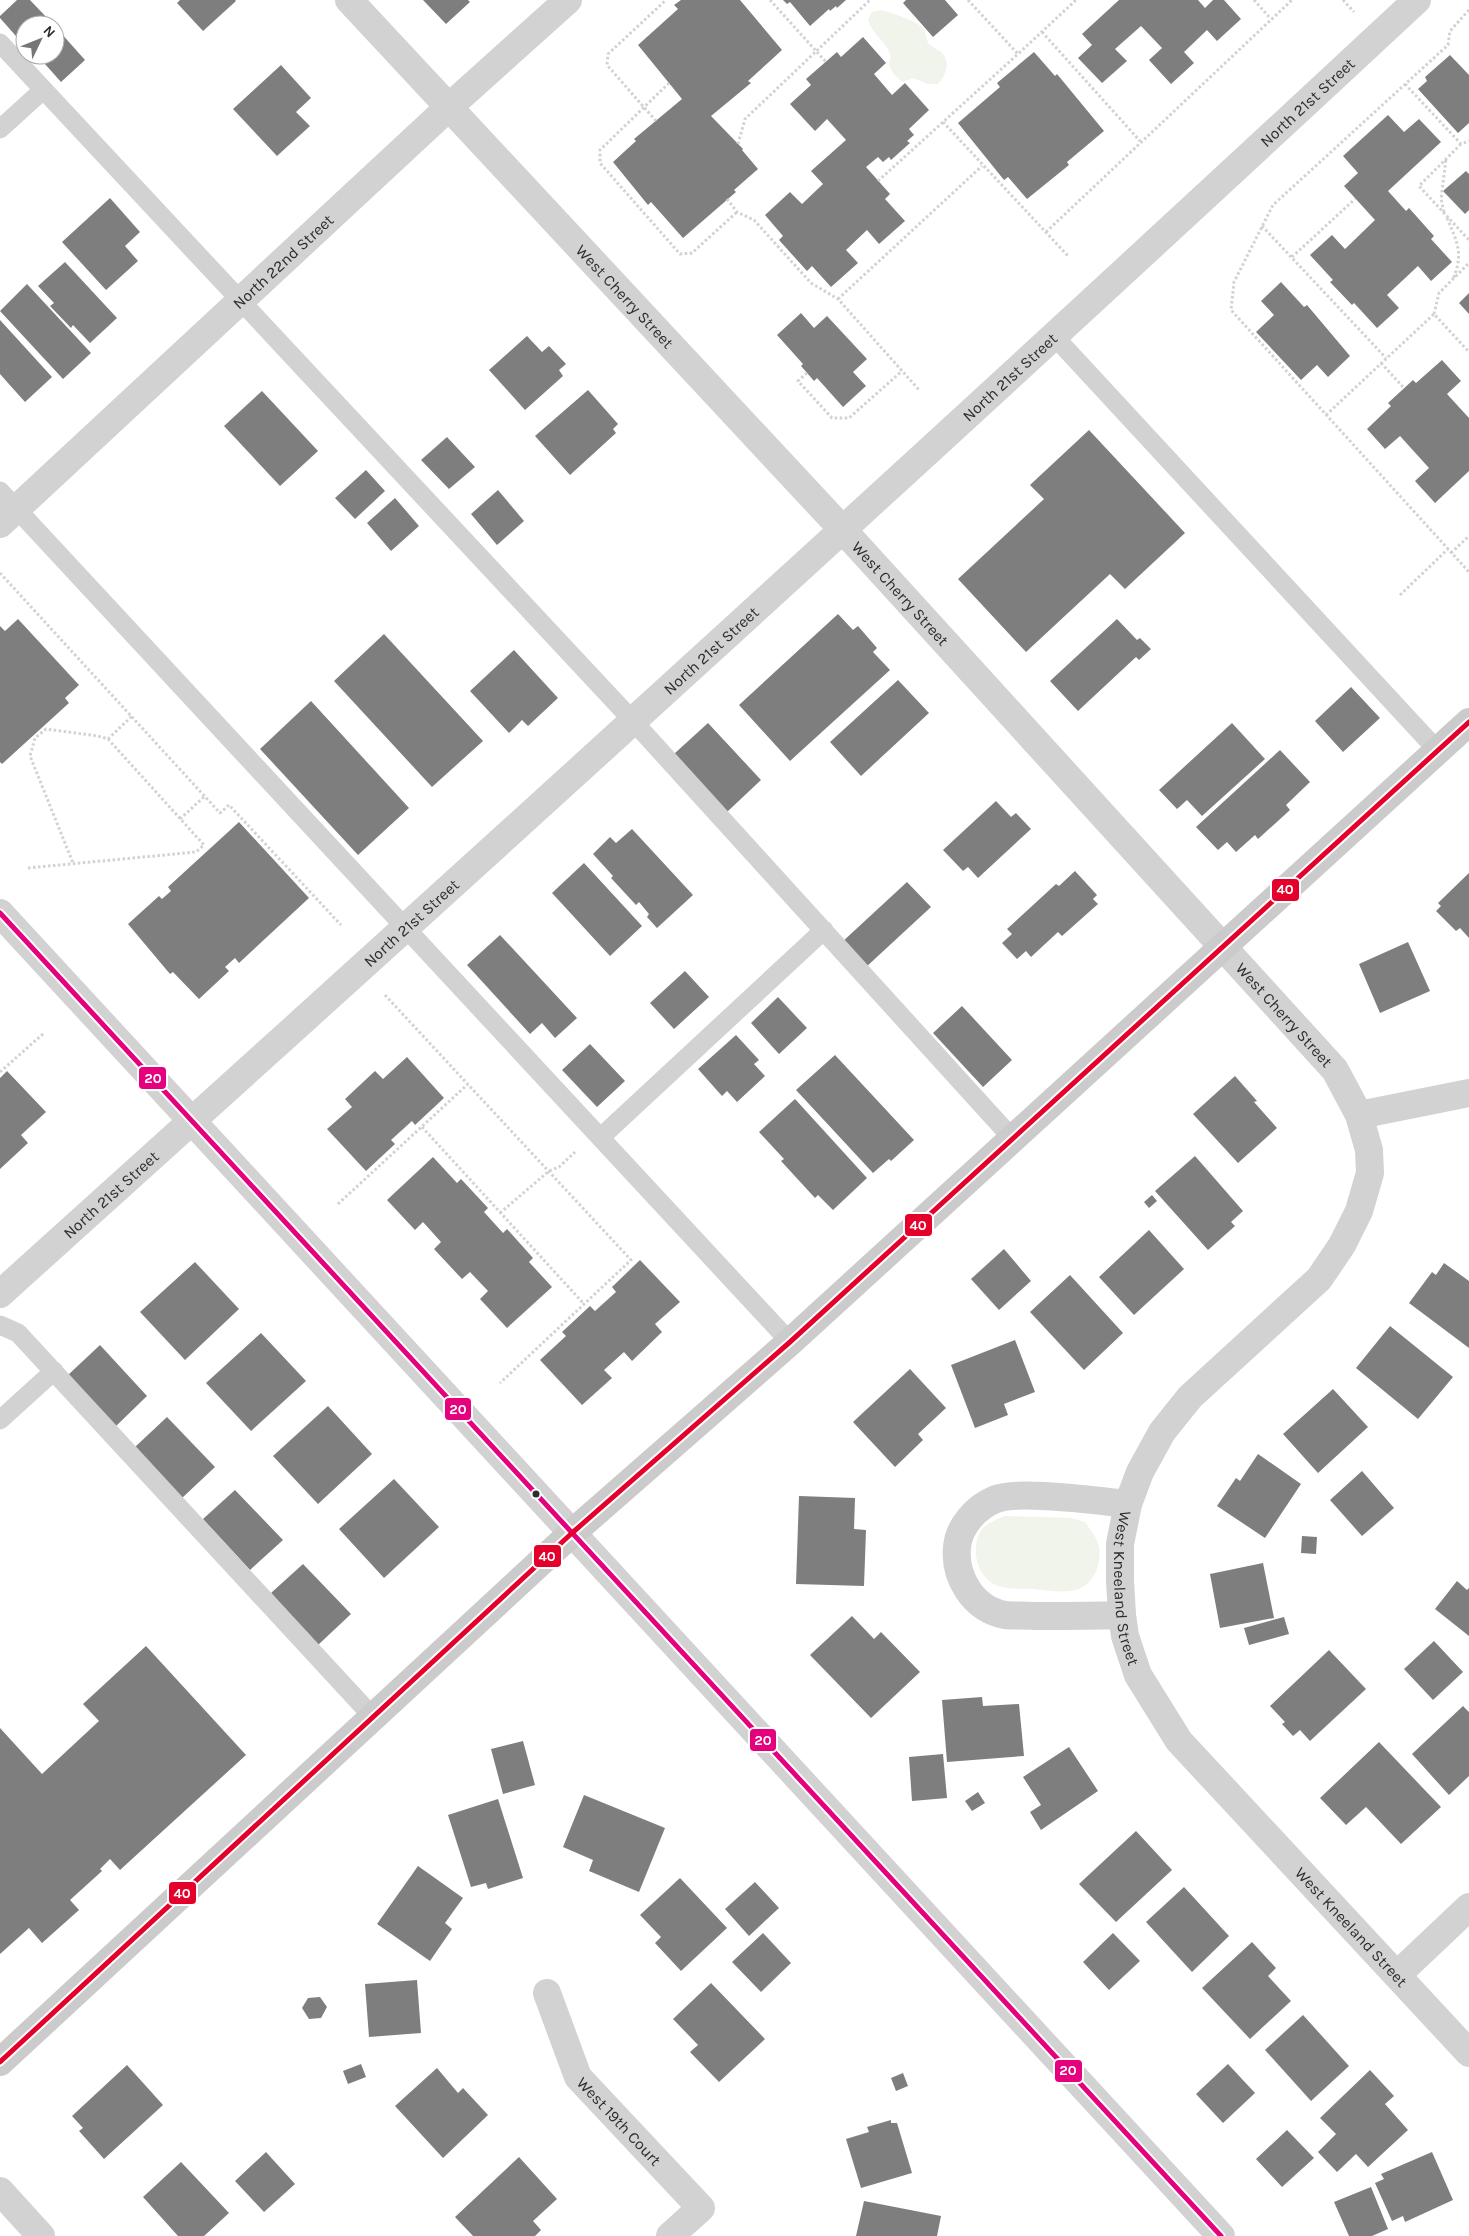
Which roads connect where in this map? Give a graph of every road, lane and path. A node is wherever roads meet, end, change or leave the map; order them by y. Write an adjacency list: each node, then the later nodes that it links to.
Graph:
1 (349, 0): 21 (street, West Cherry Street)
2 (568, 0): 21 (street, North 22nd Street)
3 (666, 0): 22 (path)
4 (770, 0): 15 (path)
5 (870, 0): 15 (path)
6 (968, 0): 16 (path)
7 (1076, 0): 13 (path)
8 (1254, 0): 12 (path)
9 (1292, 0): 12 (path)
10 (1417, 0): 47 (street, North 21st Street)
11 (1469, 10): 19 (path)
12 (1271, 19): 26 (path)
13 (1042, 32): 16 (path); 26 (path)
14 (0, 43): 20 (lane)
15 (816, 50): 17 (path); 28 (path)
16 (1018, 54): 24 (path)
17 (826, 62)
18 (669, 83): 22 (path)
19 (1406, 84): 29 (path); 37 (path)
20 (43, 90): 25 (lane); 45 (lane)
21 (449, 107): 45 (street, North 22nd Street); 57 (street, West Cherry Street)
22 (644, 108): 23 (path); 35 (path)
23 (656, 121)
24 (943, 122): 31 (path); 32 (path)
25 (0, 129)
26 (1140, 141): 38 (path)
27 (1469, 142): 29 (path)
28 (738, 144)
29 (1461, 144): 30 (path)
30 (1446, 158): 36 (path); 36 (path)
31 (982, 166): 38 (path); 44 (path)
32 (878, 181)
33 (1356, 199): 41 (path)
34 (727, 200): 35 (path)
35 (738, 212): 44 (path)
36 (1445, 214): 39 (path); 43 (path)
37 (1262, 226): 41 (path); 55 (path)
38 (1046, 232): 40 (path)
39 (1469, 240)
40 (1069, 257)
41 (1292, 257): 49 (path)
42 (1469, 263): 43 (path)
43 (1453, 278): 46 (path)
44 (838, 300): 51 (path)
45 (240, 302): 56 (street, North 22nd Street); 64 (lane)
46 (1434, 314): 48 (path); 49 (path)
47 (1054, 336): 57 (street, North 21st Street); 67 (lane)
48 (1469, 352)
49 (1386, 358): 50 (path)
50 (1381, 363): 53 (path); 55 (path)
51 (902, 371): 52 (path); 54 (path)
52 (807, 373)
53 (1404, 388)
54 (920, 391)
55 (1326, 415): 59 (path)
56 (5, 508): 74 (lane)
57 (843, 530): 64 (street, North 21st Street); 76 (street, West Cherry Street)
58 (1469, 536): 59 (path)
59 (1449, 551): 60 (path); 62 (path)
60 (1469, 572)
61 (0, 573): 63 (path)
62 (1400, 595)
63 (132, 716): 66 (path); 68 (path)
64 (633, 721): 74 (street, North 21st Street); 75 (lane)
65 (1469, 722): 67 (main road)
66 (108, 739): 69 (path); 70 (path)
67 (1438, 751): 76 (main road)
68 (205, 796): 69 (path); 73 (path)
69 (180, 819): 70 (path)
70 (73, 863): 71 (path)
71 (28, 868)
72 (0, 913): 83 (street)
73 (341, 925)
74 (406, 927): 83 (street, North 21st Street); 85 (lane)
75 (824, 930): 85 (lane); 86 (lane)
76 (1223, 948): 82 (street, West Cherry Street); 86 (main road)
77 (385, 995): 80 (path)
78 (44, 1033): 79 (path)
79 (0, 1072)
80 (468, 1084): 84 (path); 87 (path)
81 (1469, 1093): 82 (street)
82 (1359, 1115): 97 (street, West Kneeland Street)
83 (193, 1122): 90 (street, North 21st Street); 98 (street)
84 (422, 1126): 88 (path); 89 (path)
85 (599, 1135): 87 (path); 93 (lane)
86 (1013, 1139): 93 (main road)
87 (549, 1171): 89 (path); 91 (path)
88 (338, 1204)
89 (500, 1213): 91 (path)
90 (0, 1294)
91 (584, 1304): 95 (path)
92 (0, 1325): 94 (lane)
93 (790, 1342): 98 (main road)
94 (54, 1371): 96 (lane); 100 (lane)
95 (500, 1383)
96 (0, 1420)
97 (1128, 1504): 99 (street, West Kneeland Street); 99 (street)
98 (572, 1533): 100 (main road); 109 (street)
99 (1122, 1615): 102 (street, West Kneeland Street)
100 (373, 1717): 105 (main road)
101 (1469, 1907): 102 (street)
102 (1397, 1975): 104 (street, West Kneeland Street)
103 (547, 1993): 108 (street, West 19th Court)
104 (1469, 2053)
105 (0, 2062)
106 (0, 2191): 107 (street)
107 (41, 2236)
108 (670, 2236)
109 (1221, 2236)

